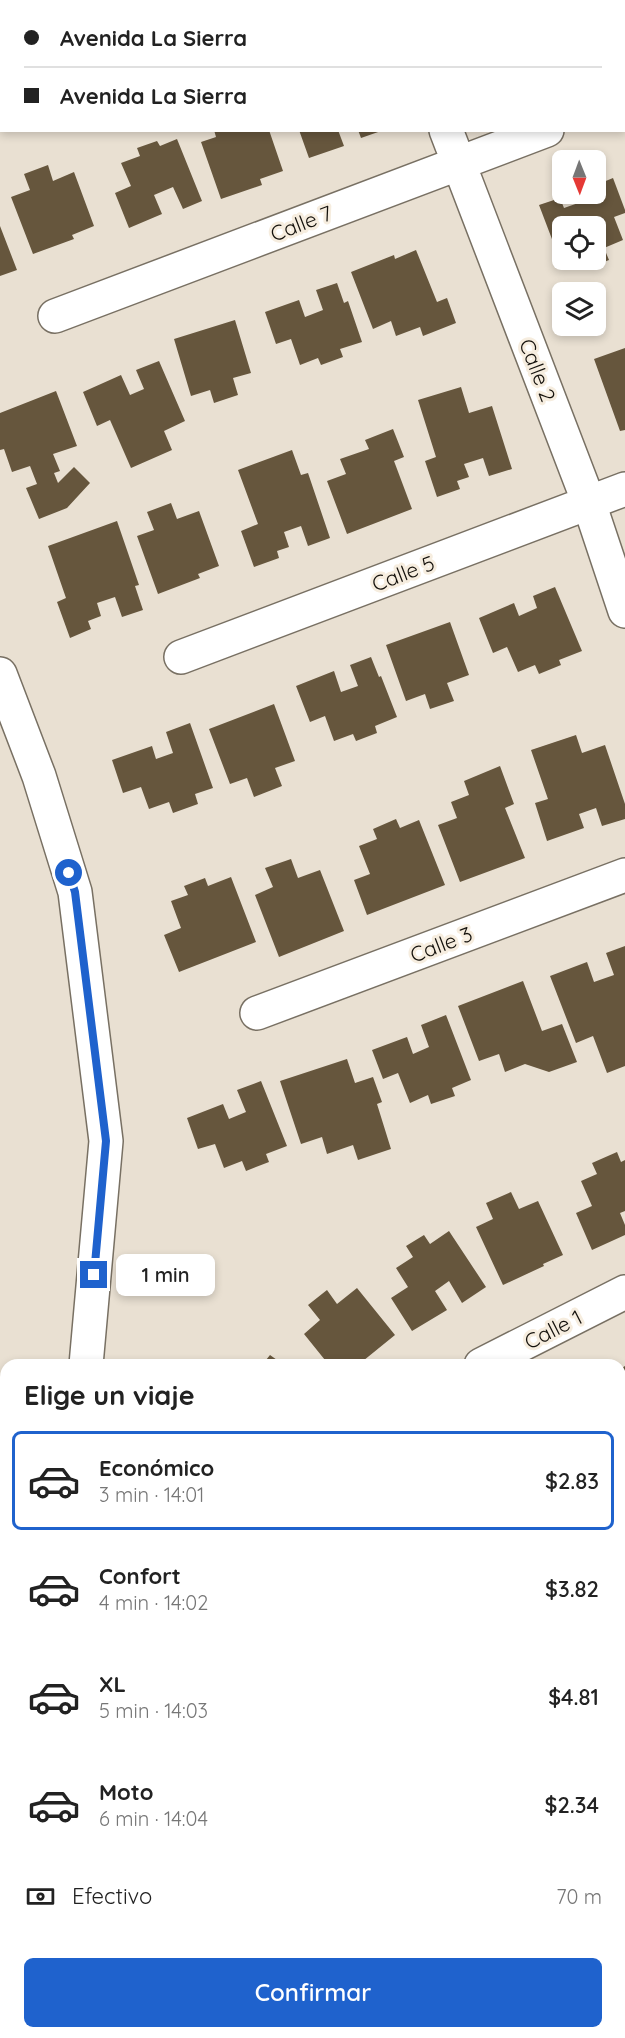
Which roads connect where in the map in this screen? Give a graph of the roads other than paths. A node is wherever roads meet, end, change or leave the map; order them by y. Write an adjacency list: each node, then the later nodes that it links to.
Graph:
1 (448, 132): 3 (street, Calle 2)
2 (543, 132): 3 (street, Calle 7)
3 (459, 164): 4 (street, Calle 7); 6 (street, Calle 2)
4 (55, 316)
5 (625, 489): 6 (street, Calle 5)
6 (589, 503): 7 (street, Calle 2); 8 (street, Calle 5)
7 (625, 611)
8 (181, 657)
9 (0, 674): 13 (street)
10 (625, 875): 11 (street, Calle 3)
11 (257, 1013)
12 (625, 1292): 14 (street, Calle 1)
13 (87, 1359)
14 (493, 1359)

